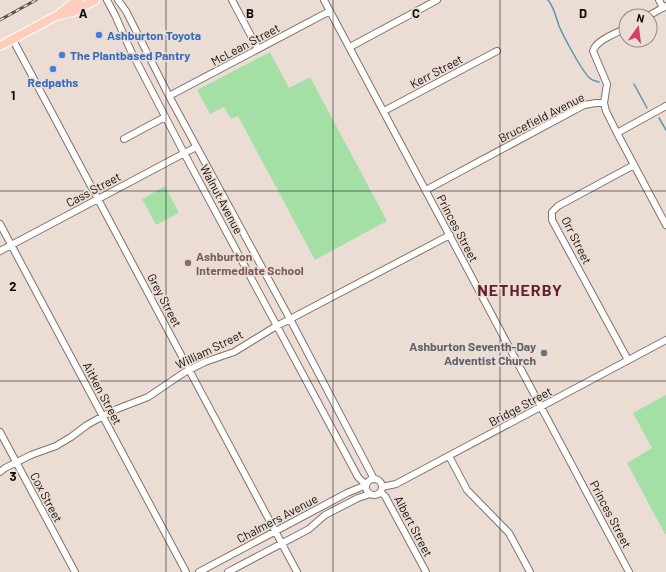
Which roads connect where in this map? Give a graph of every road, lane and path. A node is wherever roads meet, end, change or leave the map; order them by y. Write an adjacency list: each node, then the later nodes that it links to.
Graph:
1 (79, 0): 12 (main road)
2 (95, 0): 12 (main road)
3 (107, 0): 18 (street, Walnut Avenue)
4 (118, 0): 15 (street, Walnut Avenue)
5 (232, 0): 19 (street)
6 (324, 0): 11 (street, Princes Street)
7 (437, 0): 9 (street)
8 (659, 0): 10 (street)
9 (430, 2): 17 (street)
10 (664, 7)
11 (330, 11): 17 (street, Princes Street); 19 (street, McLean Street)
12 (58, 15): 14 (main road)
13 (618, 32): 22 (street)
14 (13, 40): 16 (main road); 32 (street, Grey Street)
15 (142, 42): 18 (street); 21 (street, Walnut Avenue)
16 (0, 46)
17 (350, 47): 24 (street, Princes Street)
18 (130, 48): 25 (street, Walnut Avenue)
19 (258, 49): 21 (street, McLean Street)
20 (497, 51): 24 (street, Kerr Street)
21 (169, 96): 28 (street, Walnut Avenue)
22 (604, 103): 26 (street); 31 (street, Brucefield Avenue)
23 (666, 106): 26 (street)
24 (384, 111): 31 (street, Princes Street)
25 (165, 117): 27 (street); 29 (street, Walnut Avenue)
26 (616, 133): 30 (street)
27 (124, 139)
28 (196, 147): 29 (street, Cass Street); 38 (street, Walnut Avenue)
29 (184, 153): 32 (street, Cass Street); 39 (street, Walnut Avenue)
30 (634, 165): 34 (street); 41 (street, Orr Street)
31 (426, 190): 35 (street, Princes Street)
32 (98, 199): 36 (street, Cass Street); 42 (street, Grey Street)
33 (0, 224): 36 (street, Aitken Street)
34 (666, 225)
35 (450, 235): 38 (street, William Street); 43 (street, Princes Street)
36 (11, 245): 37 (street, Cass Street); 44 (street, Aitken Street)
37 (0, 251)
38 (290, 319): 39 (street, William Street); 50 (street, Walnut Avenue)
39 (278, 326): 42 (street, William Street); 49 (street, Walnut Avenue)
40 (666, 340): 41 (street, Bridge Street)
41 (628, 360): 43 (street, Bridge Street)
42 (190, 370): 44 (street, William Street); 55 (street, Grey Street)
43 (541, 407): 46 (street, Bridge Street); 64 (street, Princes Street)
44 (102, 416): 47 (street, William Street); 58 (street, Aitken Street)
45 (0, 432): 47 (street, Cox Street)
46 (449, 456): 52 (street, Bridge Street); 63 (street)
47 (16, 462): 48 (street, William Street); 57 (street, Cox Street)
48 (0, 472)
49 (358, 476): 51 (street, Walnut Avenue); 53 (street)
50 (374, 479): 51 (street); 52 (street)
51 (366, 485): 53 (street, Chalmers Avenue); 54 (street)
52 (381, 490): 54 (street); 62 (street, Albert Street)
53 (347, 493): 55 (street, Chalmers Avenue)
54 (370, 494): 56 (street, Chalmers Avenue)
55 (275, 532): 56 (street, Grey Street); 59 (street, Chalmers Avenue)
56 (282, 544): 60 (street, Chalmers Avenue); 61 (street, Grey Street)
57 (75, 572)
58 (186, 572)
59 (199, 572)
60 (228, 572)
61 (297, 572)
62 (426, 572)
63 (530, 572)
64 (629, 572)

